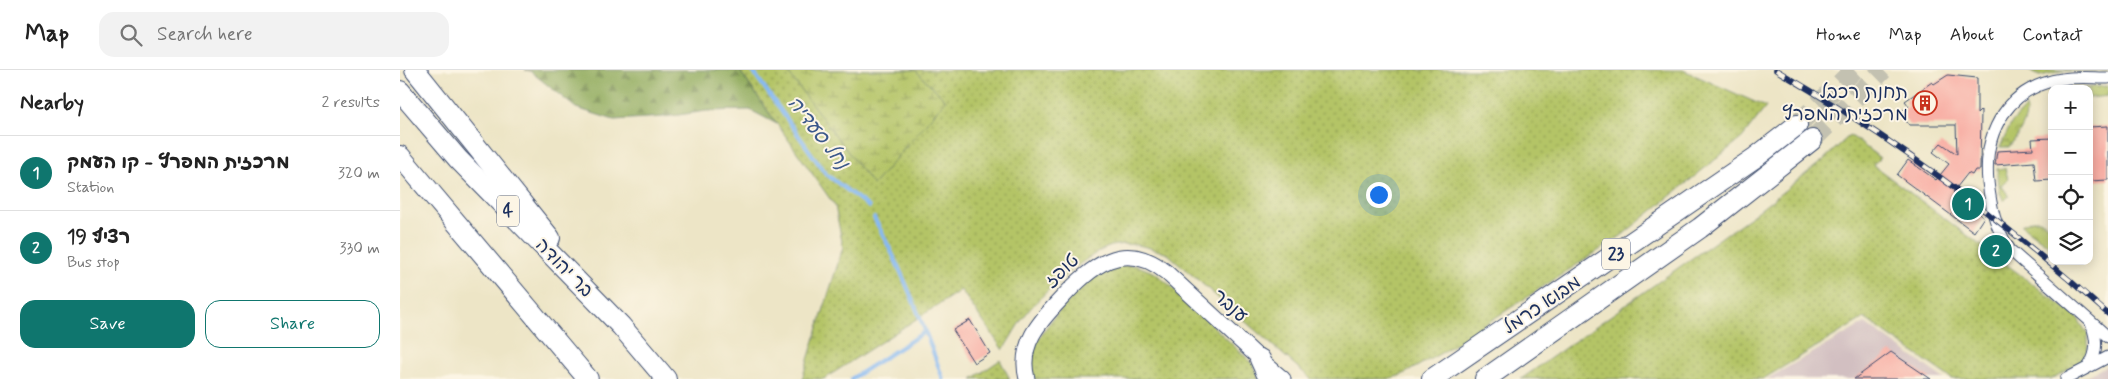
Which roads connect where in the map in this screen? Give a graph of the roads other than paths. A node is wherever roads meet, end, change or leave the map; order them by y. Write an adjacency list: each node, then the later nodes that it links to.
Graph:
1 (415, 70): 8 (highway)
2 (2108, 78): 7 (street)
3 (400, 91): 8 (highway, בר יהודה / 4)
4 (1798, 125): 18 (highway, מבוא כרמל / 23)
5 (1812, 140): 19 (highway, מבוא כרמל / 23)
6 (400, 156): 13 (highway)
7 (2086, 318): 9 (street); 12 (street)
8 (621, 326): 14 (highway, בר יהודה / 4)
9 (2108, 337)
10 (2108, 357): 12 (street)
11 (1260, 359): 15 (street, טופז); 16 (highway); 17 (street)
12 (2089, 366): 20 (street)
13 (588, 379)
14 (666, 379)
15 (1026, 379)
16 (1269, 379)
17 (1283, 379)
18 (1432, 379)
19 (1485, 379)
20 (2066, 379)

